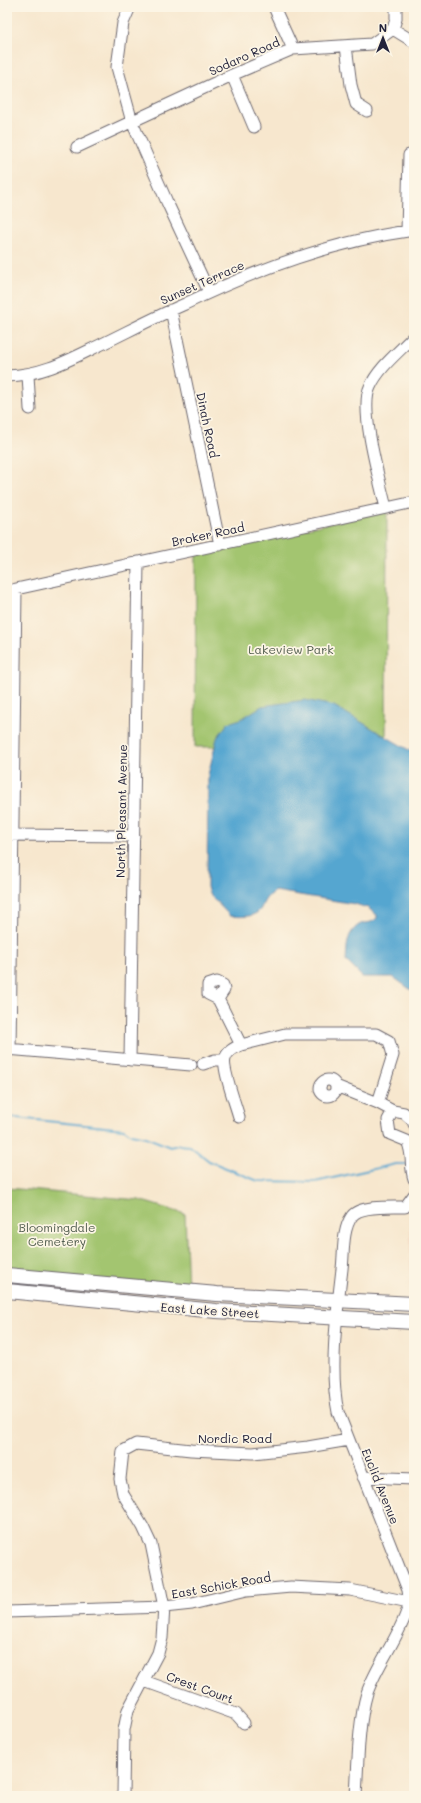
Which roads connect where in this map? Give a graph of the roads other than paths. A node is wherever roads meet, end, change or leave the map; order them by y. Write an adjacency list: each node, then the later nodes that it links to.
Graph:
1 (130, 7): 10 (street)
2 (274, 7): 7 (street)
3 (396, 7): 4 (street)
4 (393, 29): 5 (street); 6 (street, Sodaro Road)
5 (414, 42)
6 (346, 46): 7 (street, Sodaro Road); 9 (street)
7 (294, 49): 8 (street, Sodaro Road)
8 (232, 75): 10 (street, Sodaro Road); 11 (street)
9 (367, 111)
10 (132, 122): 12 (street, Sodaro Road); 15 (street)
11 (254, 127)
12 (77, 147)
13 (409, 155): 14 (street)
14 (411, 230): 15 (street, Sunset Terrace)
15 (209, 292): 16 (street, Sunset Terrace)
16 (171, 310): 18 (street, Sunset Terrace); 23 (street, Dinah Road)
17 (414, 336): 22 (street)
18 (28, 375): 19 (street, Sunset Terrace); 20 (street)
19 (7, 376)
20 (30, 409)
21 (414, 502): 22 (street, Broker Road)
22 (386, 508): 23 (street, Broker Road)
23 (220, 544): 24 (street, Broker Road)
24 (138, 562): 25 (street, Broker Road); 27 (street, North Pleasant Avenue)
25 (11, 590): 26 (street)
26 (10, 835): 27 (street); 30 (street)
27 (134, 836): 31 (street, North Pleasant Avenue)
28 (218, 999): 29 (street)
29 (241, 1045): 32 (street); 36 (street)
30 (8, 1049): 31 (street)
31 (130, 1060): 34 (street)
32 (224, 1060): 33 (street); 38 (street)
33 (203, 1064)
34 (191, 1065)
35 (336, 1086): 36 (street)
36 (378, 1103): 37 (street)
37 (393, 1111): 39 (street); 40 (street)
38 (240, 1117)
39 (414, 1122)
40 (413, 1169)
41 (414, 1195): 44 (street, Euclid Avenue)
42 (7, 1275): 44 (main road, East Lake Street)
43 (7, 1291): 46 (main road, East Lake Street)
44 (339, 1299): 45 (main road, East Lake Street); 46 (street, Euclid Avenue)
45 (414, 1304)
46 (337, 1317): 47 (main road, East Lake Street); 48 (street, Euclid Avenue)
47 (414, 1322)
48 (349, 1440): 49 (street, Euclid Avenue); 52 (street, Nordic Road)
49 (363, 1477): 50 (street); 51 (street, Euclid Avenue)
50 (414, 1479)
51 (411, 1602): 52 (street, East Schick Road); 57 (street)
52 (164, 1607): 53 (street, East Schick Road); 54 (street)
53 (7, 1612)
54 (144, 1680): 55 (street, Crest Court); 56 (street)
55 (244, 1723)
56 (124, 1796)
57 (356, 1796)

